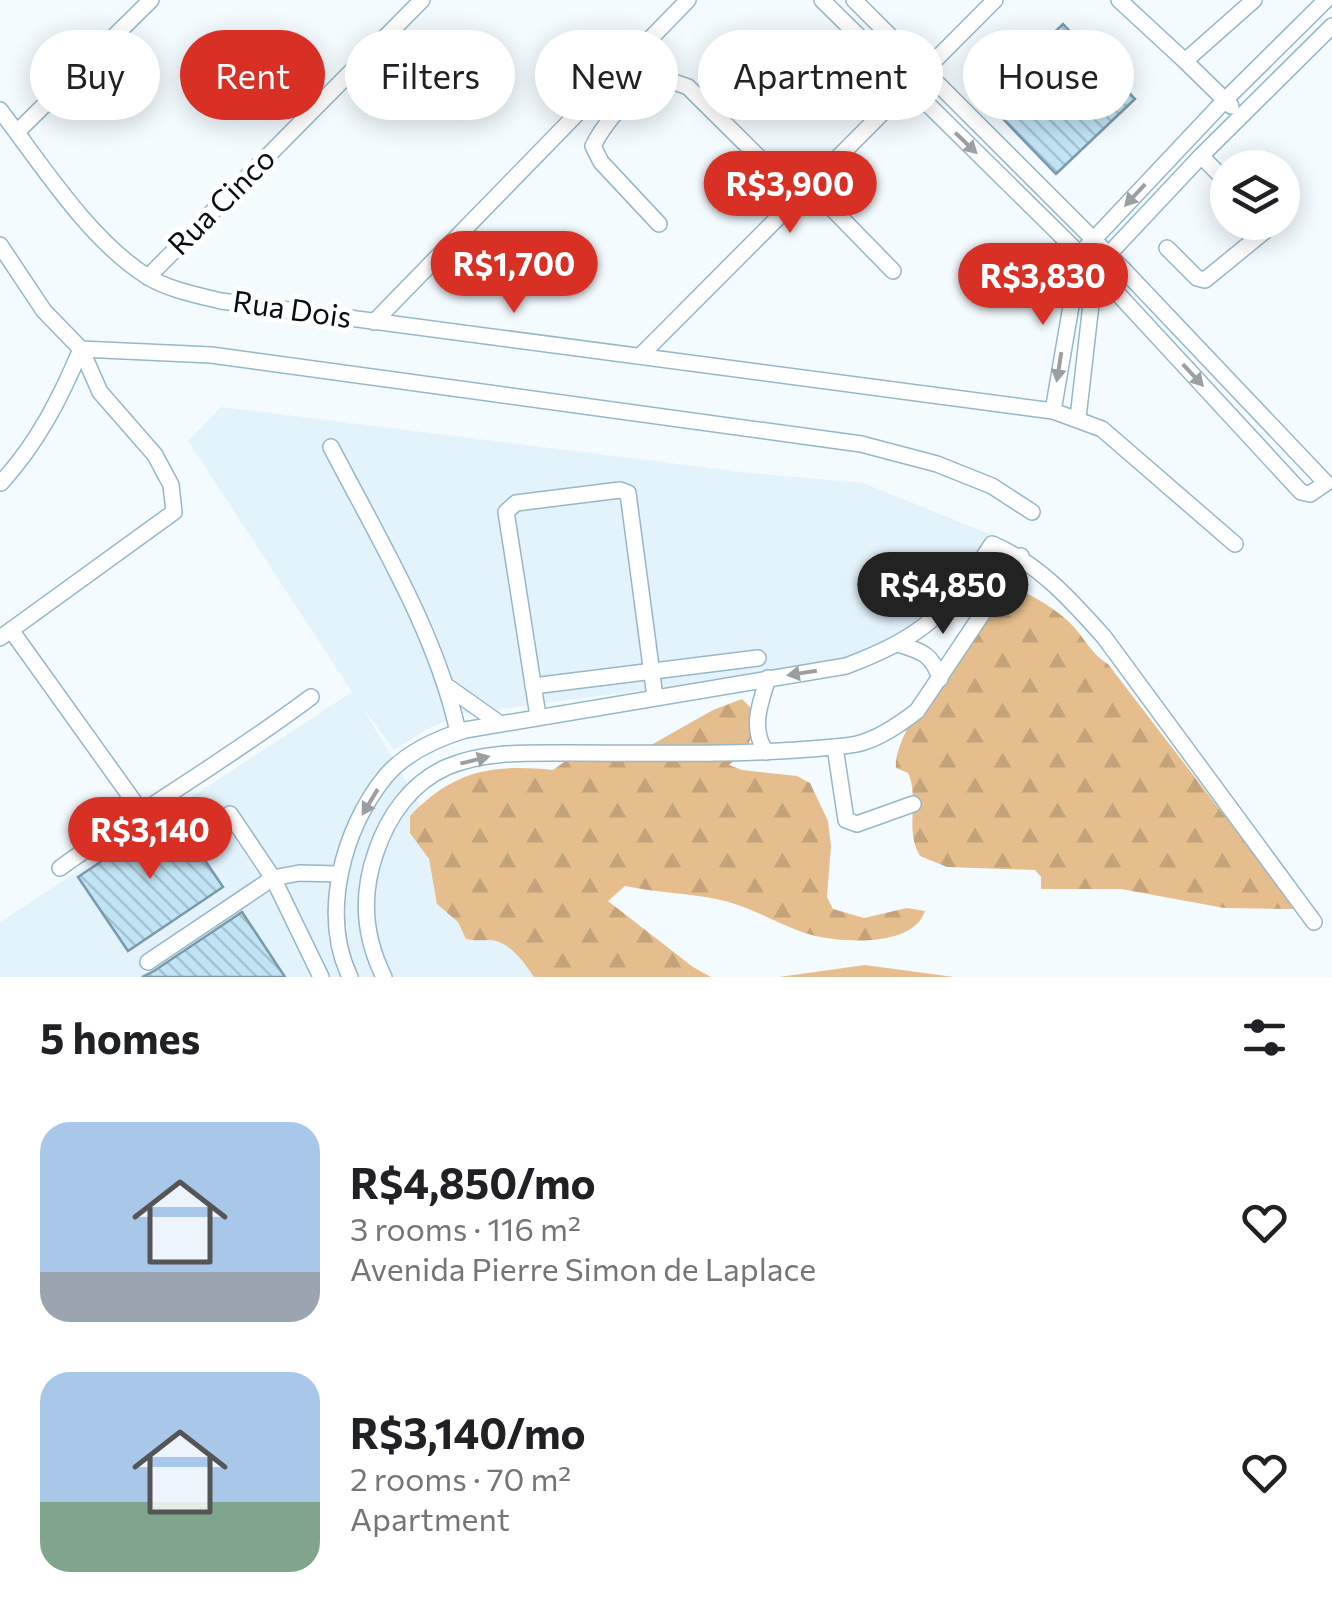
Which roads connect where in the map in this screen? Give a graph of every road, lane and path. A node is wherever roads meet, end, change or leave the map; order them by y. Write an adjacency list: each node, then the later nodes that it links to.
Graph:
1 (150, 0): 21 (street)
2 (422, 0): 36 (street, Rua Cinco)
3 (688, 0): 37 (street)
4 (822, 0): 11 (street)
5 (854, 0): 12 (street)
6 (995, 0): 13 (street)
7 (1119, 0): 14 (street)
8 (1254, 0): 14 (street)
9 (1322, 4): 10 (street); 16 (street)
10 (1332, 23): 18 (street)
11 (852, 30)
12 (884, 30)
13 (943, 52)
14 (1185, 62): 16 (street)
15 (943, 90): 28 (street)
16 (1226, 100): 18 (street); 23 (street)
17 (0, 110): 21 (street, Rua Dois)
18 (1241, 116): 22 (street)
19 (873, 120): 26 (street)
20 (942, 120): 33 (street, one-way to 33)
21 (16, 132): 36 (street, Rua Dois)
22 (1201, 156): 24 (street); 25 (street)
23 (1165, 163): 25 (street); 28 (street, one-way to 28)
24 (1210, 165)
25 (1180, 178): 32 (street)
26 (803, 191): 27 (street); 34 (street); 39 (street)
27 (659, 224)
28 (1094, 239): 32 (street); 33 (street)
29 (1254, 240): 31 (street)
30 (0, 245): 38 (street)
31 (1167, 248)
32 (1108, 253): 35 (street); 35 (street, one-way to 32)
33 (1080, 254): 35 (street); 40 (street, one-way to 40)
34 (893, 270)
35 (1096, 270): 41 (street)
36 (148, 277): 37 (street, Rua Dois)
37 (374, 322): 39 (street, Rua Dois)
38 (81, 349): 43 (street); 44 (street); 47 (street)
39 (641, 354): 40 (street, Rua Dois)
40 (1052, 411): 41 (street, Rua Dois)
41 (1078, 418): 45 (street, Rua Dois)
42 (330, 447): 56 (street)
43 (2, 483)
44 (1032, 512)
45 (1235, 544)
46 (1021, 556): 48 (street); 53 (street); 74 (street)
47 (6, 634): 69 (street)
48 (898, 644): 52 (street, one-way to 52); 53 (street)
49 (758, 658): 50 (street)
50 (711, 664): 51 (street); 57 (street)
51 (651, 671): 54 (street); 55 (street); 59 (street)
52 (768, 678): 57 (street); 65 (street)
53 (940, 679): 64 (street)
54 (584, 680): 55 (street); 60 (street)
55 (533, 686): 61 (street)
56 (448, 687): 62 (street); 63 (street)
57 (714, 687): 59 (street)
58 (311, 697): 69 (street)
59 (655, 697): 60 (street)
60 (589, 708): 61 (street)
61 (538, 716): 62 (street)
62 (498, 723): 63 (street)
63 (458, 732): 66 (street)
64 (836, 747): 65 (street); 68 (street)
65 (766, 752): 67 (street, one-way to 65)
66 (409, 756): 67 (street); 72 (street, one-way to 72)
67 (429, 778): 78 (street)
68 (913, 804)
69 (140, 810): 71 (street)
70 (230, 814): 73 (street)
71 (60, 868)
72 (340, 874): 73 (street); 77 (street)
73 (273, 878): 75 (street); 76 (street)
74 (1314, 922)
75 (148, 962)
76 (321, 977)
77 (350, 977)
78 (384, 977)

